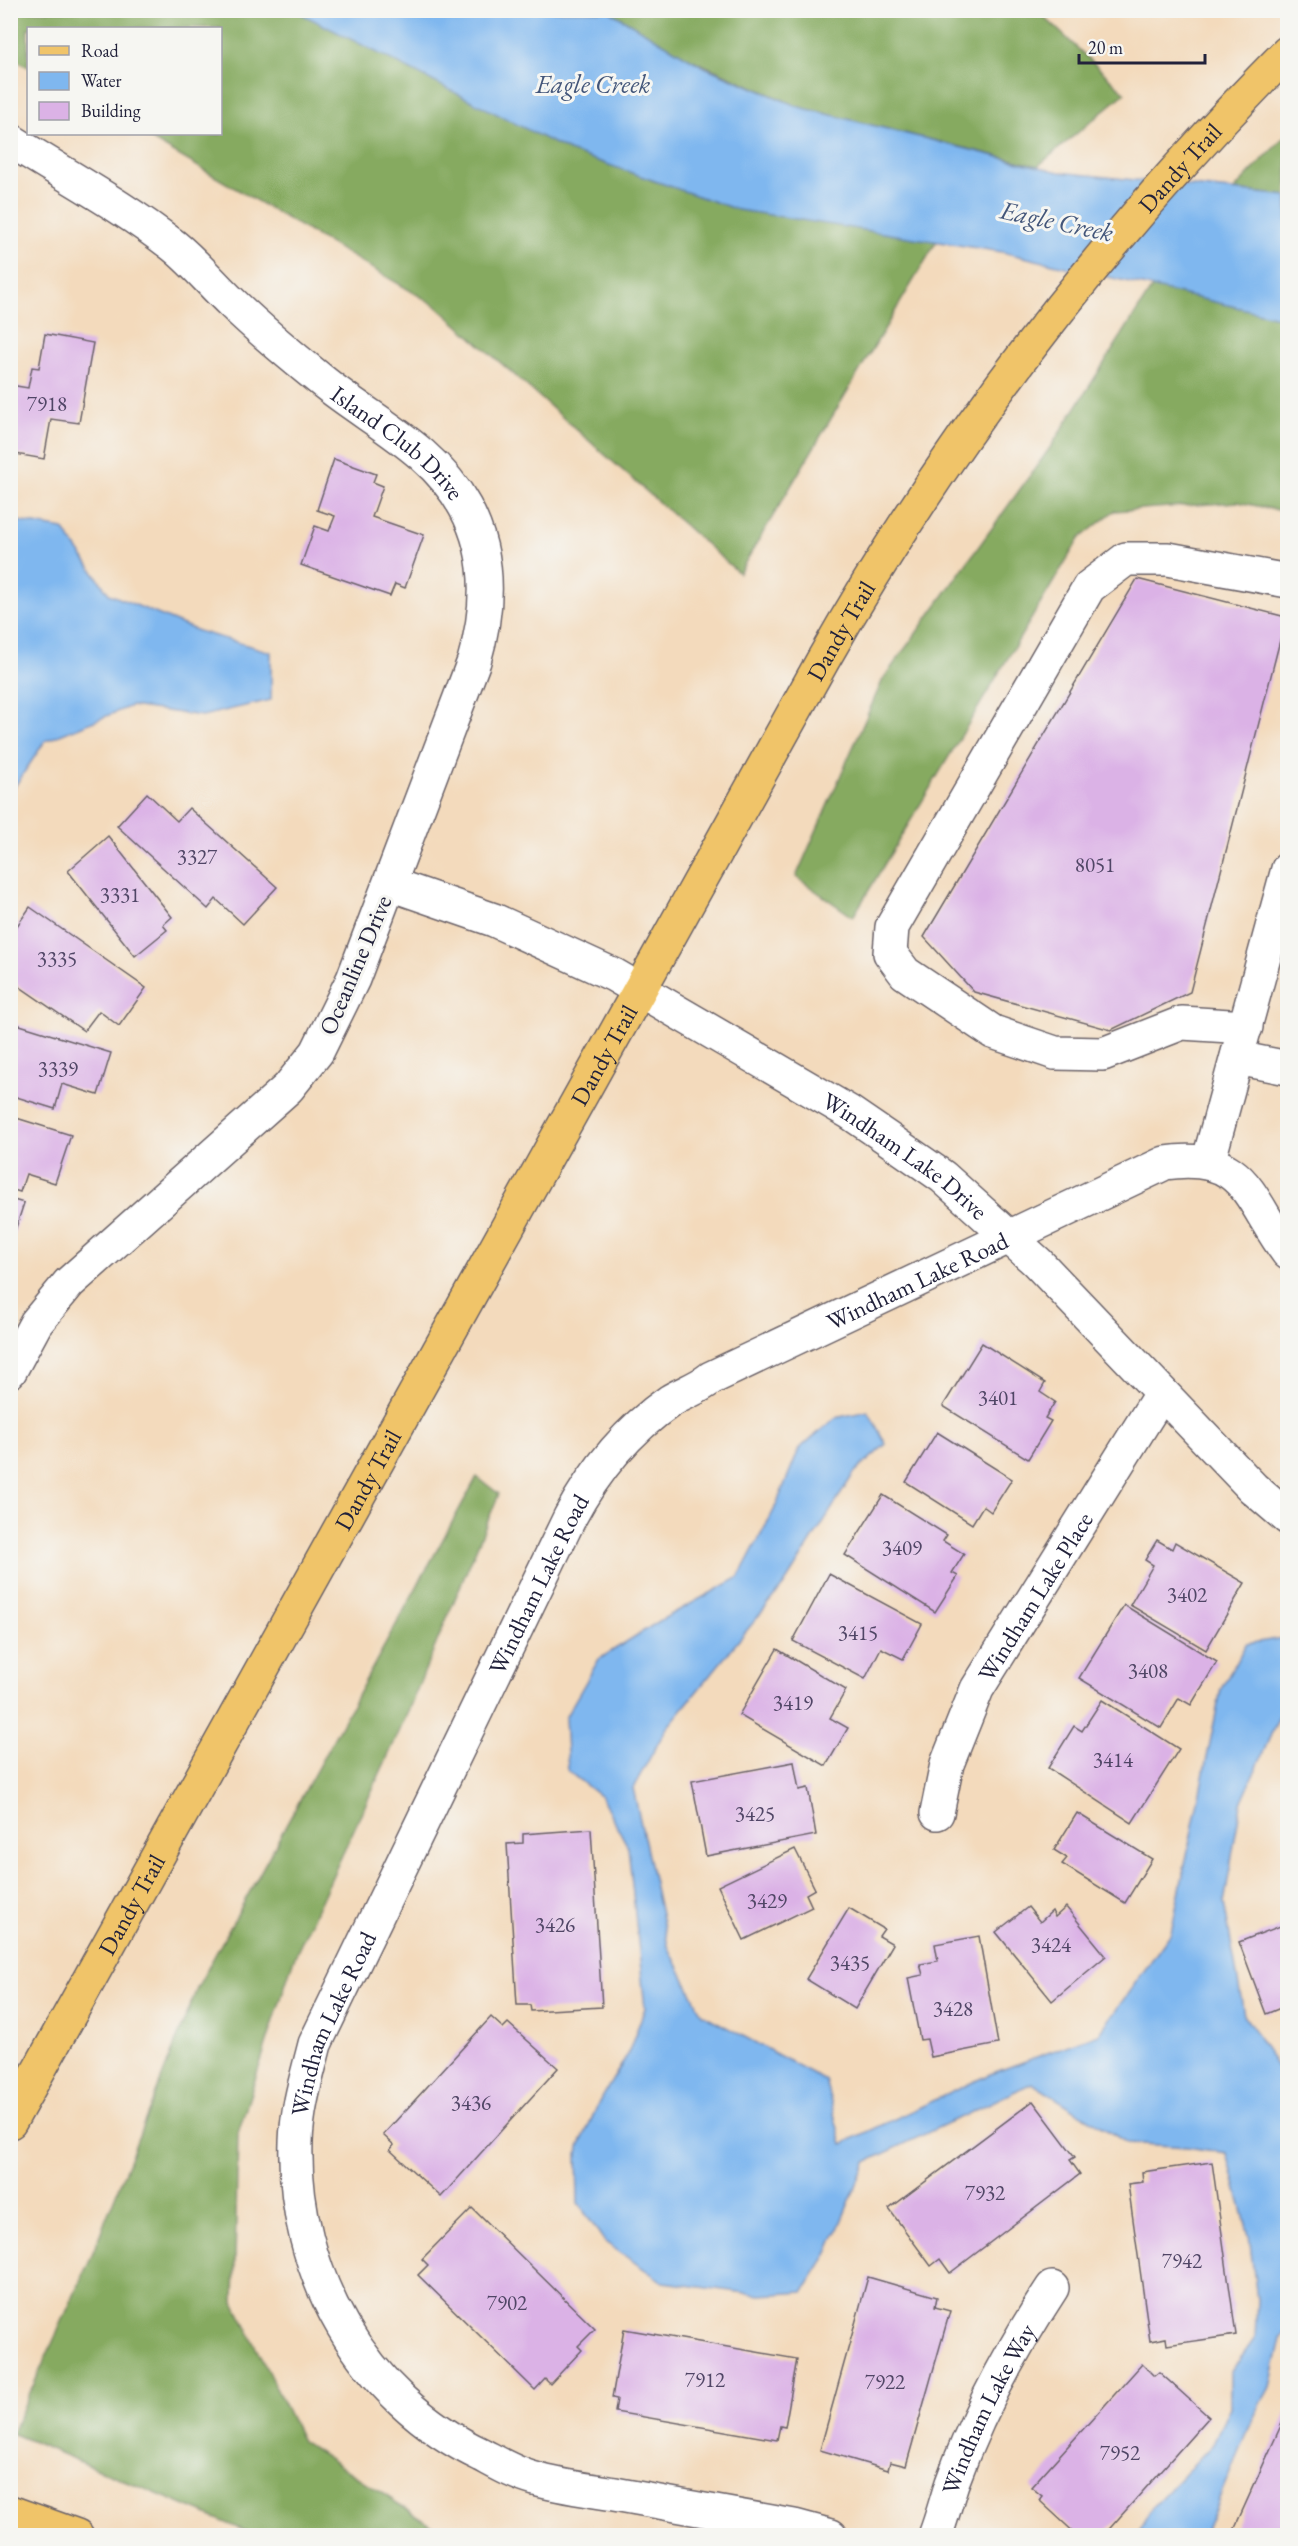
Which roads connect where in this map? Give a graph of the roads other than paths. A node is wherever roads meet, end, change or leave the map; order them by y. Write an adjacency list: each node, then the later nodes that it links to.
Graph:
1 (1287, 52): 6 (main road, Dandy Trail)
2 (10, 140): 5 (street, Island Club Drive)
3 (1287, 581): 7 (street)
4 (1287, 869): 7 (street)
5 (390, 884): 6 (street, Oceanline Drive); 13 (street, Oceanline Drive)
6 (640, 990): 11 (street, Windham Lake Drive); 17 (main road, Dandy Trail)
7 (1246, 1027): 8 (street)
8 (1237, 1059): 9 (street); 10 (street)
9 (1287, 1068)
10 (1208, 1163): 11 (street, Windham Lake Road); 12 (street)
11 (1010, 1238): 14 (street, Windham Lake Drive); 21 (street, Windham Lake Road)
12 (1287, 1252)
13 (10, 1371)
14 (1161, 1394): 15 (street, Windham Lake Drive); 16 (street, Windham Lake Place)
15 (1287, 1518)
16 (937, 1813)
17 (10, 2122)
18 (1052, 2288): 22 (street, Windham Lake Way)
19 (10, 2512): 20 (main road)
20 (77, 2535)
21 (831, 2535)
22 (935, 2535)

